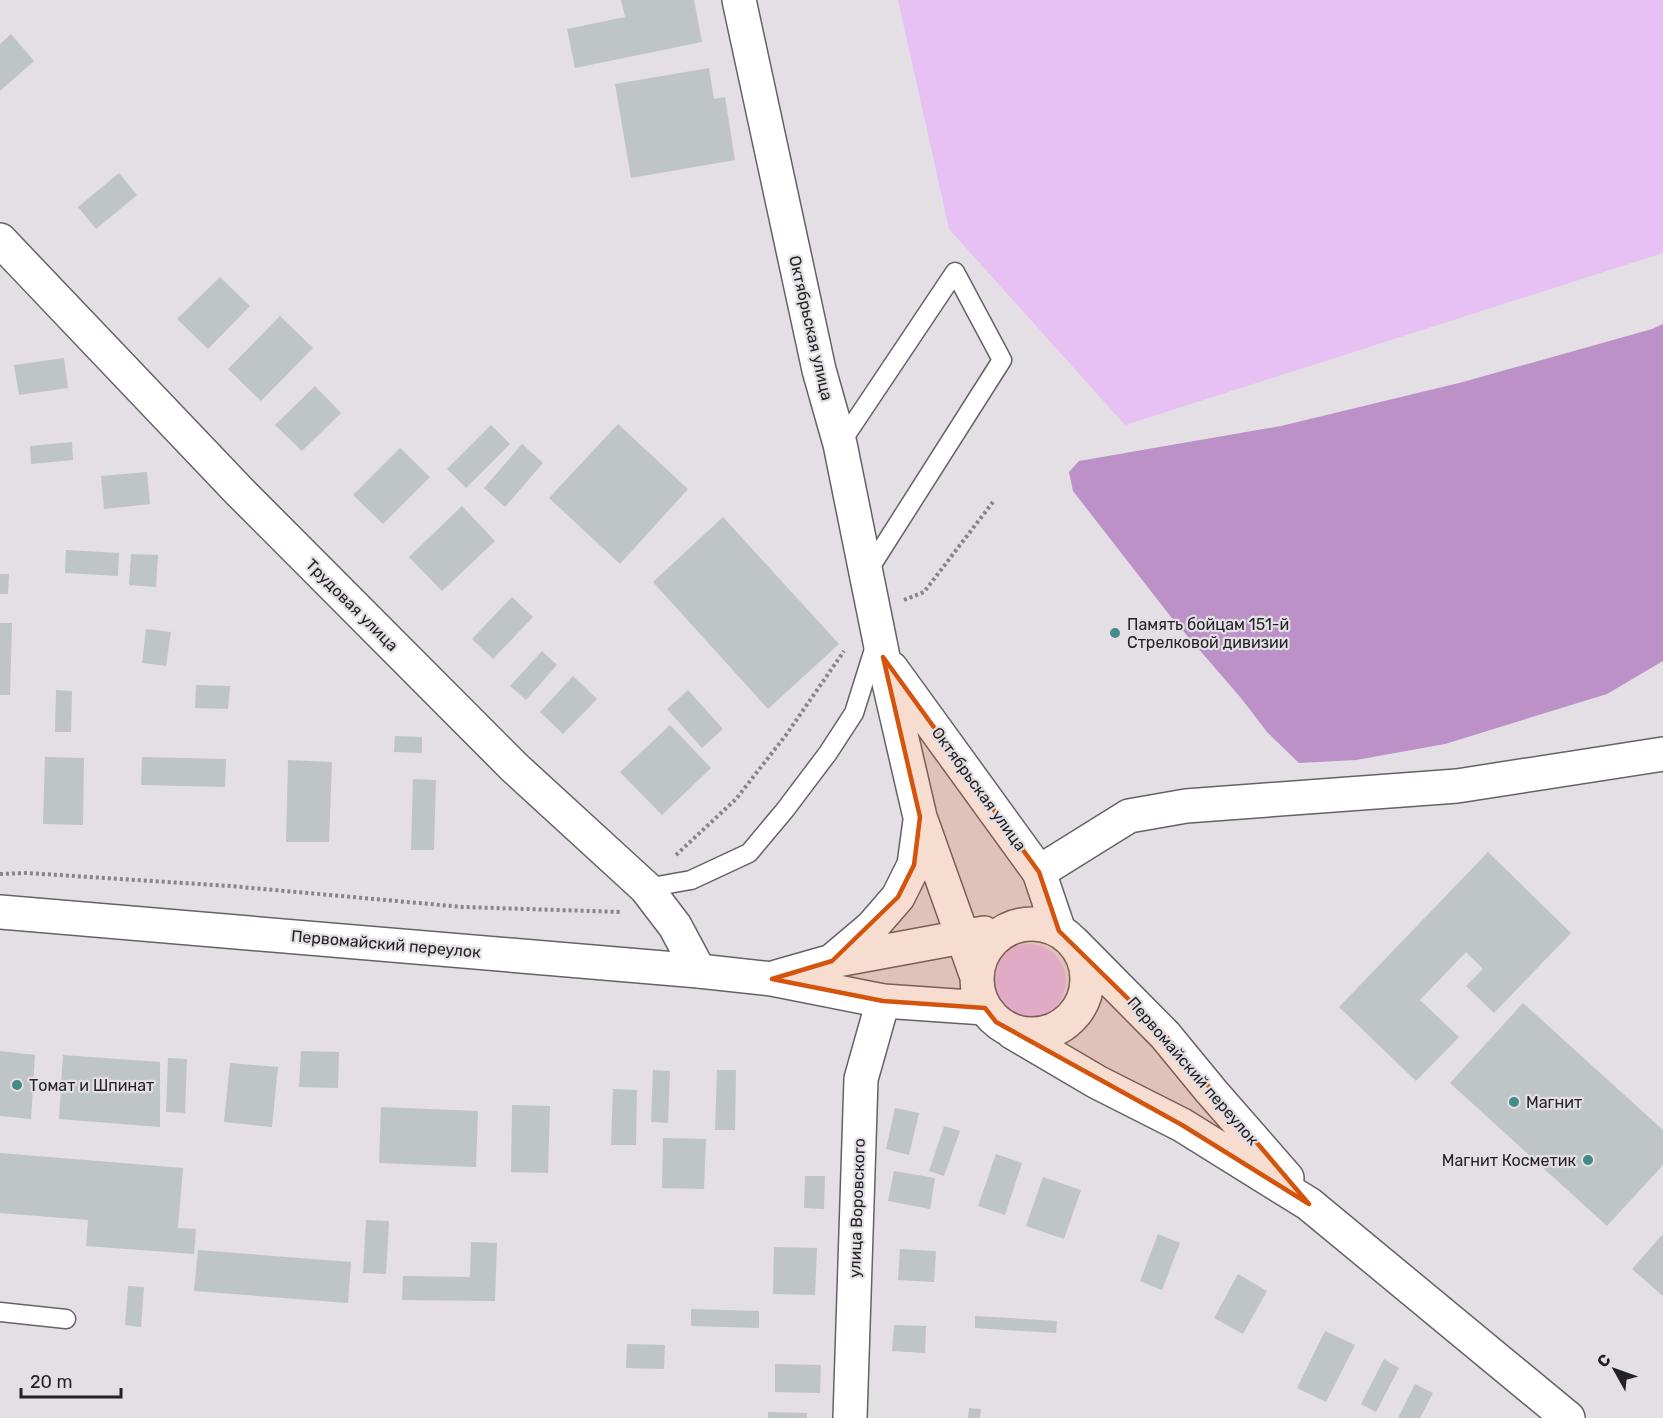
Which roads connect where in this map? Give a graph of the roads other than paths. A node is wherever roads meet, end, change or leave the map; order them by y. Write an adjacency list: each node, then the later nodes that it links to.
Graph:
1 (739, 0): 3 (street, Октябрьская улица)
2 (0, 240): 9 (street, Трудовая улица)
3 (840, 444): 4 (street, Октябрьская улица); 4 (lane)
4 (867, 574): 5 (street, Октябрьская улица)
5 (879, 635): 7 (street, Октябрьская улица); 8 (street, Октябрьская улица); 9 (lane)
6 (1663, 754): 8 (street)
7 (920, 817): 13 (street, Октябрьская улица); 14 (street, Октябрьская улица)
8 (1039, 872): 12 (street, Октябрьская улица)
9 (646, 888): 15 (street, Трудовая улица)
10 (0, 912): 15 (street, Первомайский переулок)
11 (1012, 927): 12 (street); 13 (street, Первомайский переулок); 16 (street)
12 (1066, 936): 20 (street); 21 (street, Первомайский переулок)
13 (964, 937): 14 (street, Первомайский переулок); 16 (street, Октябрьская улица)
14 (832, 961): 17 (street, Первомайский переулок)
15 (699, 971): 17 (street, Первомайский переулок)
16 (977, 977): 19 (street)
17 (772, 979): 18 (street, Первомайский переулок)
18 (883, 1001): 19 (street, Первомайский переулок); 24 (street, улица Воровского)
19 (985, 1008): 20 (street)
20 (1012, 1032): 21 (street, Первомайский переулок)
21 (1309, 1204): 25 (street, Первомайский переулок)
22 (0, 1312): 23 (lane)
23 (66, 1319)
24 (849, 1418)
25 (1568, 1418)

